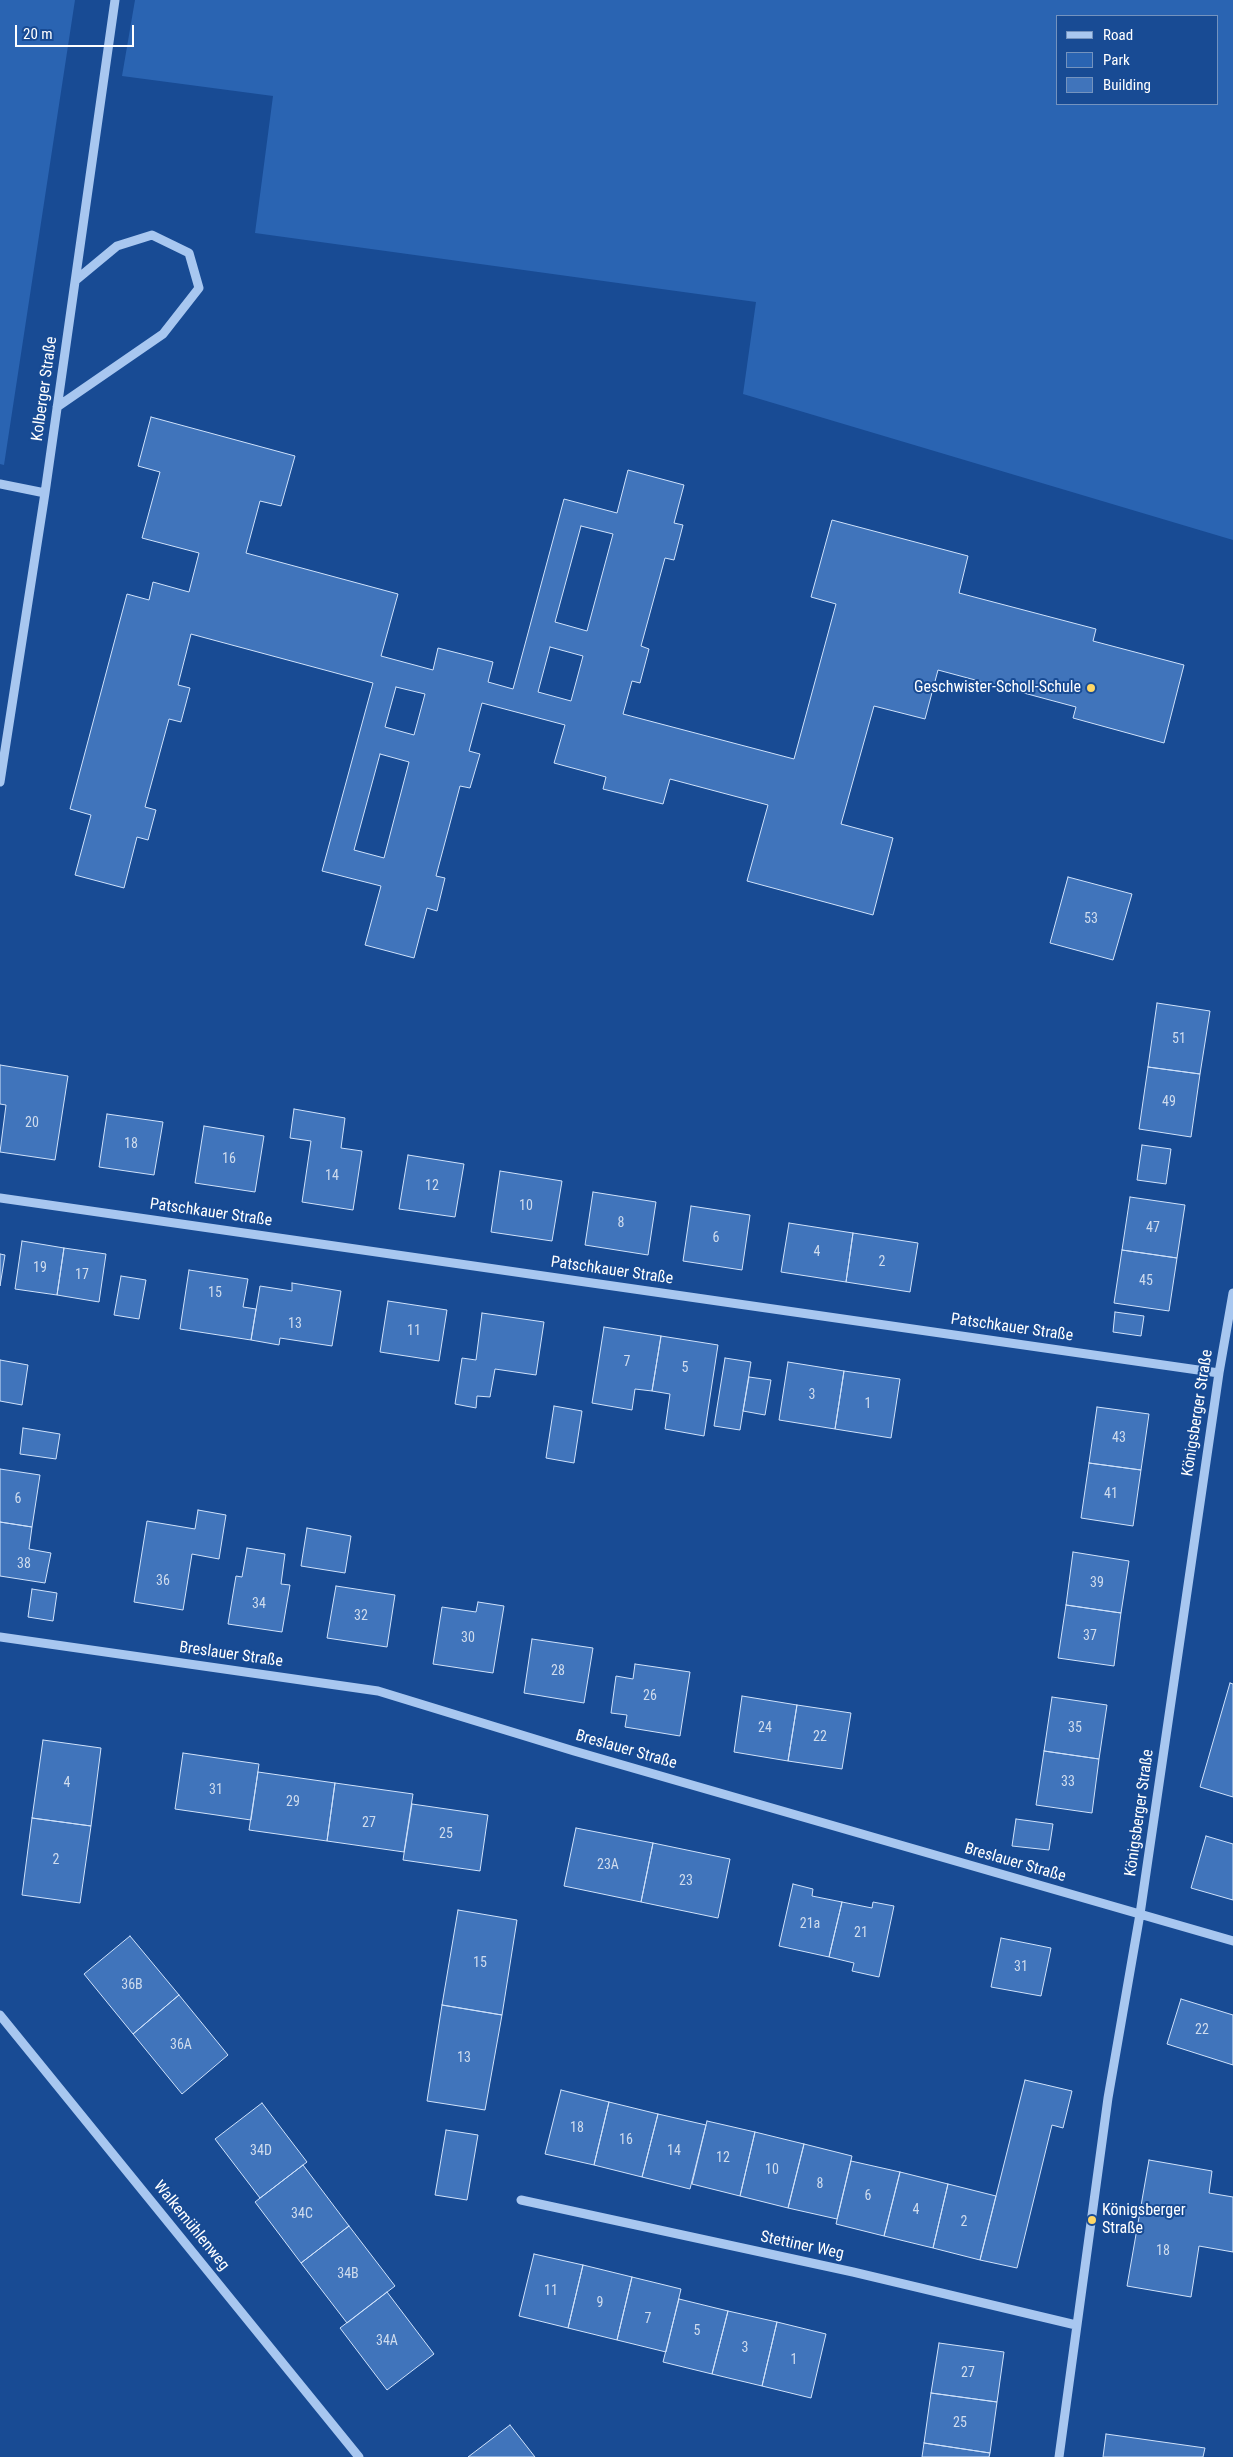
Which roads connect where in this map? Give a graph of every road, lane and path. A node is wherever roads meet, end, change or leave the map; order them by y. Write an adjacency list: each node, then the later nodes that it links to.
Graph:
1 (115, 0): 2 (street, Kolberger Straße)
2 (76, 280): 3 (street, Kolberger Straße); 3 (street)
3 (57, 407): 5 (street, Kolberger Straße)
4 (0, 484): 5 (street)
5 (45, 492): 6 (street, Kolberger Straße)
6 (0, 782)
7 (0, 1198): 9 (street, Patschkauer Straße)
8 (1233, 1293): 9 (street, Königsberger Straße)
9 (1219, 1373): 11 (street, Königsberger Straße)
10 (0, 1637): 11 (street, Breslauer Straße)
11 (1140, 1914): 12 (street, Breslauer Straße); 15 (street, Königsberger Straße)
12 (1233, 1941)
13 (0, 2015): 16 (street, Walkemühlenweg)
14 (521, 2200): 15 (street, Stettiner Weg)
15 (1076, 2325): 17 (street, Königsberger Straße)
16 (359, 2457)
17 (1059, 2457)

